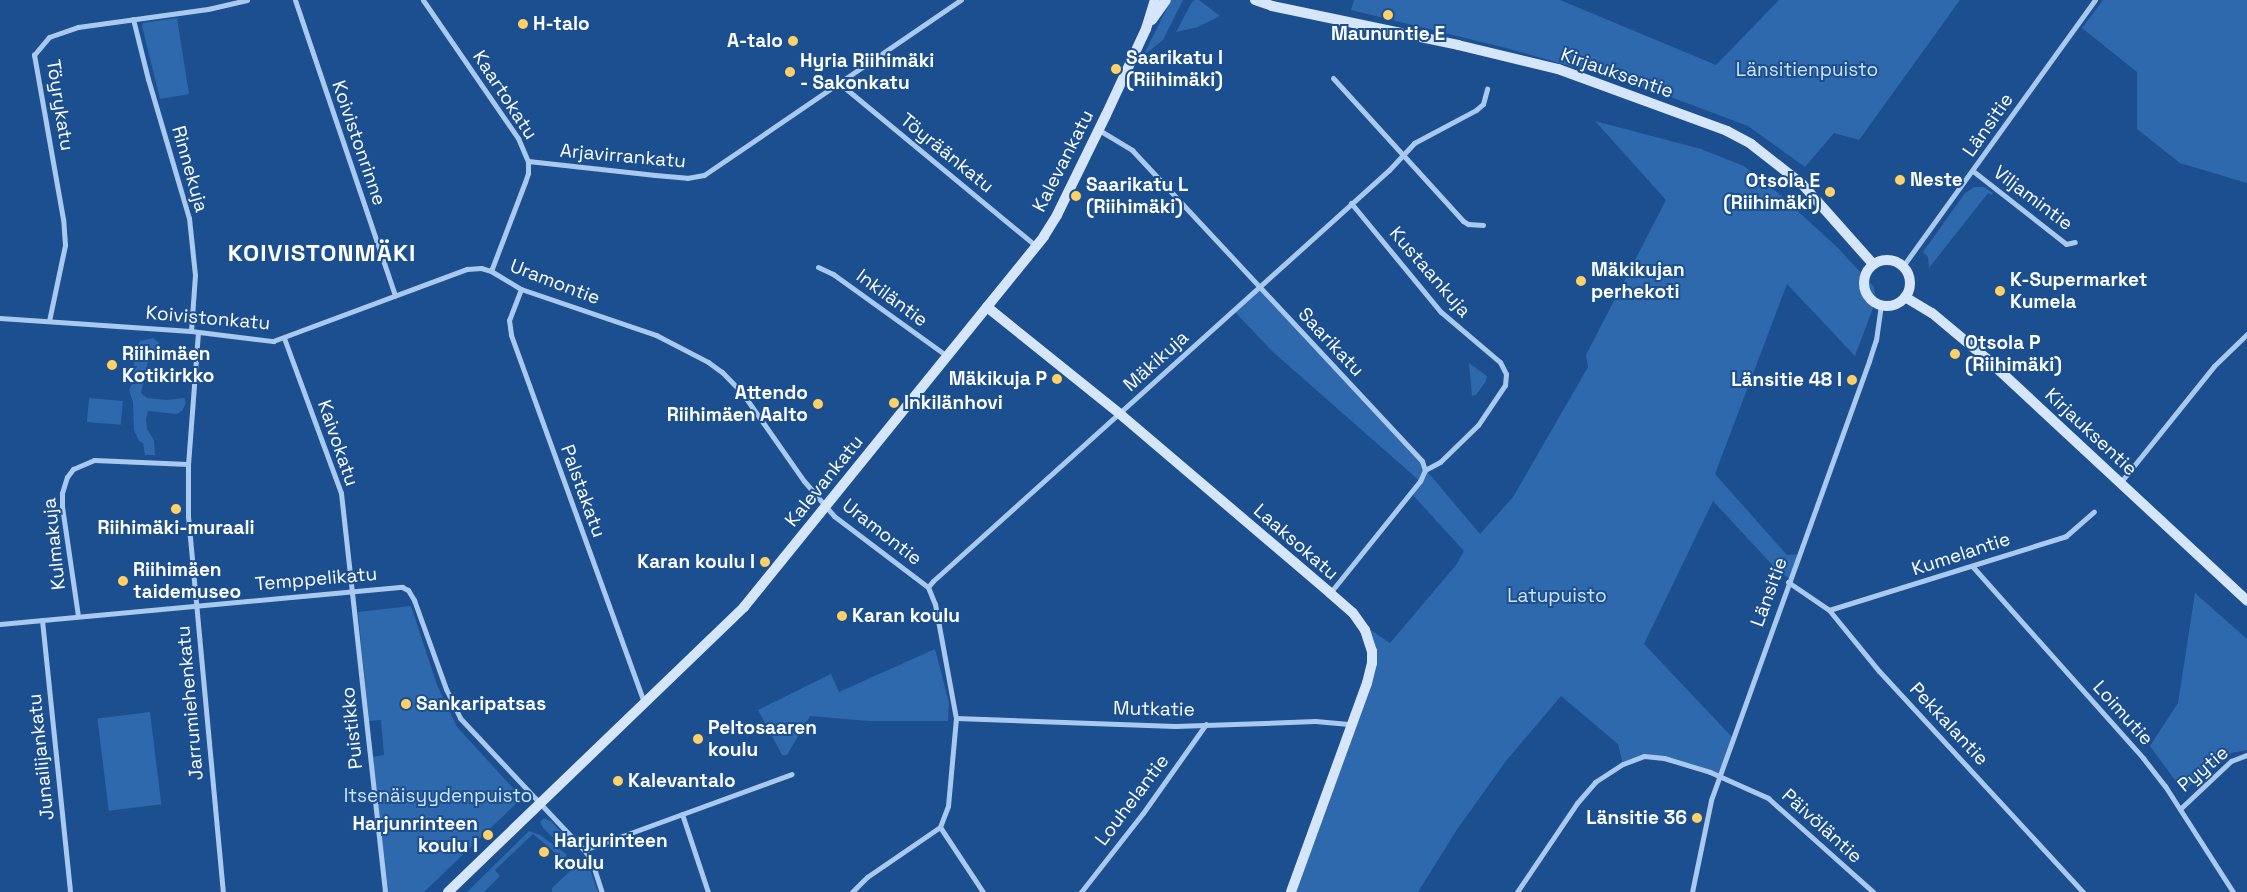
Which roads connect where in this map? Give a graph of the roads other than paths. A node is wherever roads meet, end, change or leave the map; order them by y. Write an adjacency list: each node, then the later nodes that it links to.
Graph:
1 (247, 0): 11 (street, Töyrykatu)
2 (294, 0): 30 (street, Koivistonrinne)
3 (423, 0): 18 (street, Kaartokatu)
4 (961, 0): 14 (street, Arjavirrankatu)
5 (1155, 0): 12 (street, Kalevankatu)
6 (1166, 0): 12 (street, Kalevankatu)
7 (1255, 0): 10 (street, Kirjauksentie)
8 (1281, 0): 10 (street, Kirjauksentie)
9 (2095, 0): 19 (street, Länsitie)
10 (1298, 10): 24 (street, Kirjauksentie)
11 (133, 19): 35 (street, Töyrykatu); 36 (street, Rinnekuja)
12 (1146, 29): 16 (street, Kalevankatu)
13 (1333, 78): 17 (street)
14 (839, 83): 18 (street, Arjavirrankatu); 23 (street, Töyräänkatu)
15 (1487, 89): 17 (street, Mäkikuja)
16 (1098, 130): 23 (street, Kalevankatu); 28 (street, Saarikatu)
17 (1402, 155): 20 (street, Mäkikuja); 21 (street)
18 (528, 161): 27 (street, Kaartokatu)
19 (1973, 171): 22 (street, Viljamintie); 25 (street, Länsitie)
20 (1351, 203): 28 (street, Mäkikuja); 43 (street, Kustaankuja)
21 (1483, 225)
22 (2075, 242)
23 (1036, 246): 33 (street, Kalevankatu)
24 (1873, 264): 25 (street); 32 (street)
25 (1903, 266): 31 (street)
26 (818, 267): 40 (street, Inkiläntie)
27 (491, 271): 29 (street, Uramontie); 30 (street, Koivistonkatu)
28 (1258, 286): 41 (street, Mäkikuja); 43 (street, Saarikatu)
29 (521, 289): 45 (street, Uramontie); 58 (street, Palstakatu)
30 (395, 296): 39 (street, Koivistonkatu)
31 (1905, 297): 32 (street); 44 (street, Kirjauksentie)
32 (1881, 305): 48 (street, Länsitie)
33 (987, 307): 40 (street, Kalevankatu); 41 (street, Laaksokatu)
34 (0, 318): 35 (street, Koivistonkatu)
35 (49, 321): 36 (street, Koivistonkatu)
36 (191, 331): 37 (street, Koivistonkatu)
37 (198, 332): 39 (street, Koivistonkatu); 42 (street, Jarrumiehenkatu)
38 (2247, 334): 44 (street)
39 (284, 338): 50 (street, Kaivokatu)
40 (947, 356): 45 (street, Kalevankatu)
41 (1120, 414): 49 (street, Mäkikuja); 51 (street, Laaksokatu)
42 (188, 464): 53 (street, Jarrumiehenkatu); 55 (street, Kulmakuja)
43 (1426, 470): 51 (street)
44 (2120, 483): 52 (street, Kirjauksentie)
45 (826, 506): 49 (street, Uramontie); 58 (street, Kalevankatu)
46 (2094, 512): 47 (street, Kumelantie)
47 (1973, 567): 54 (street, Kumelantie); 66 (street, Loimutie)
48 (1788, 582): 54 (street, Pekkalantie); 64 (street, Länsitie)
49 (928, 587): 59 (street, Uramontie)
50 (353, 591): 53 (street, Temppelikatu); 65 (street, Temppelikatu); 72 (street, Puistikko)
51 (1330, 593): 61 (street, Laaksokatu)
52 (2247, 601)
53 (196, 606): 55 (street, Temppelikatu); 71 (street, Jarrumiehenkatu)
54 (1829, 610): 83 (street, Pekkalantie)
55 (78, 616): 56 (street, Temppelikatu)
56 (42, 620): 57 (street, Temppelikatu); 70 (street, Junailijankatu)
57 (0, 624)
58 (644, 703): 65 (street, Kalevankatu)
59 (956, 718): 60 (street, Mutkatie); 68 (street, Uramontie)
60 (1206, 724): 61 (street, Mutkatie); 78 (street, Louhelantie)
61 (1352, 724): 79 (street, Laaksokatu)
62 (2247, 755): 66 (street, Pyytie)
63 (792, 774): 67 (street)
64 (1719, 776): 80 (street, Päivöläntie); 81 (street, Länsitie); 82 (street, Päivöläntie)
65 (539, 804): 69 (street); 73 (street, Kalevankatu)
66 (2180, 809): 84 (street, Loimutie)
67 (682, 814): 69 (street); 75 (street)
68 (940, 827): 76 (street); 77 (street)
69 (584, 850): 74 (street)
70 (70, 892)
71 (224, 892)
72 (384, 892)
73 (448, 892)
74 (602, 892)
75 (708, 892)
76 (852, 892)
77 (983, 892)
78 (1081, 892)
79 (1291, 892)
80 (1518, 892)
81 (1692, 892)
82 (1873, 892)
83 (2084, 892)
84 (2233, 892)

